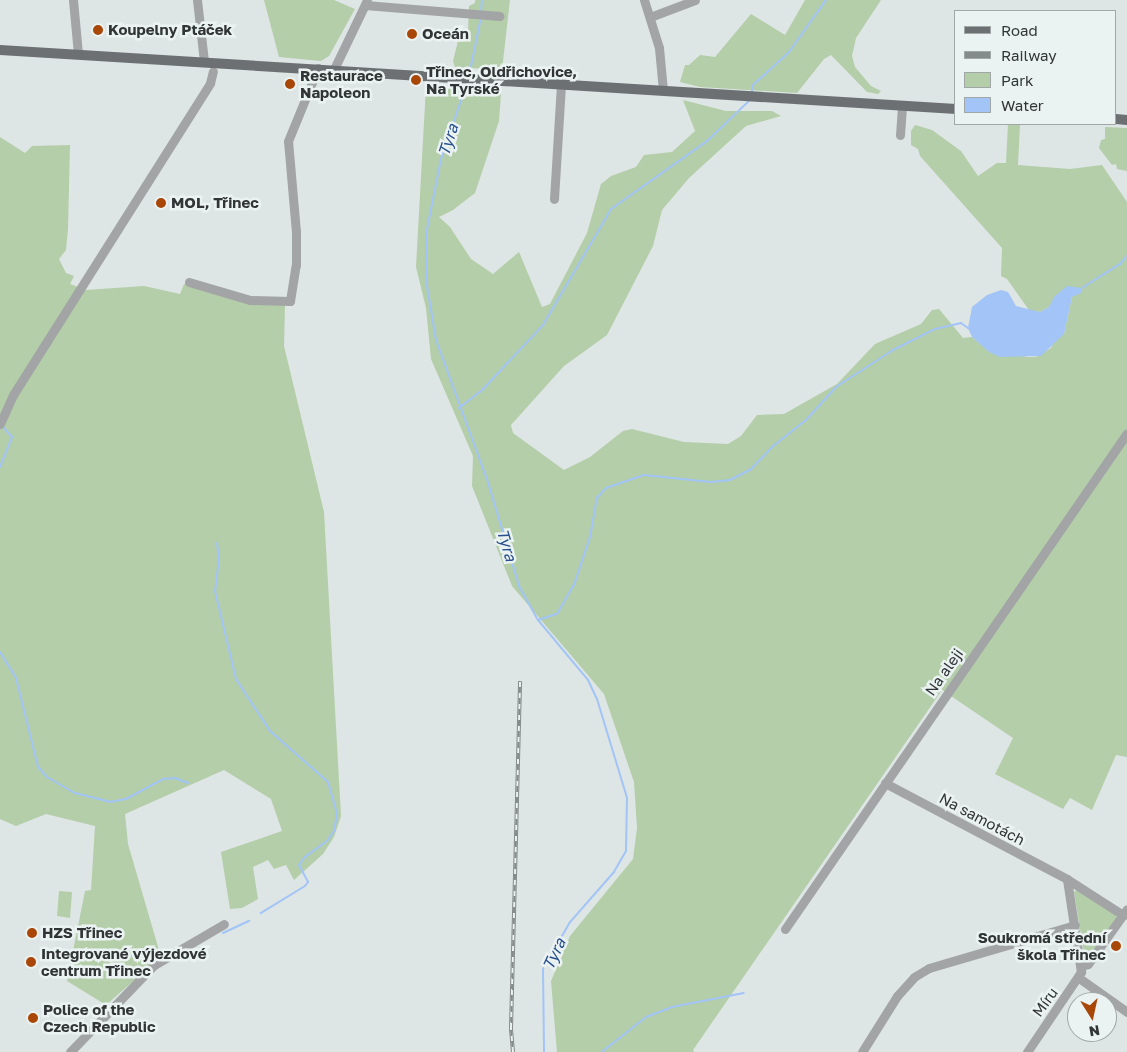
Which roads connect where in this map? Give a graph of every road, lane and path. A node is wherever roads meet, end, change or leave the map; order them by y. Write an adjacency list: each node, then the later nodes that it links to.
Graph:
1 (73, 0): 9 (street)
2 (197, 0): 10 (street)
3 (644, 0): 7 (street)
4 (695, 0): 7 (street)
5 (366, 2): 6 (street); 12 (street)
6 (500, 16)
7 (650, 17): 15 (street)
8 (0, 50): 9 (main road)
9 (78, 54): 10 (main road)
10 (204, 62): 11 (main road)
11 (318, 68): 12 (main road); 20 (street)
12 (334, 69): 14 (main road)
13 (213, 71): 21 (street)
14 (561, 84): 15 (main road); 19 (street)
15 (663, 90): 16 (main road)
16 (902, 106): 17 (main road); 18 (street)
17 (954, 109)
18 (900, 134)
19 (554, 199)
20 (189, 282)
21 (0, 423)
22 (1127, 433): 23 (street, Na aleji)
23 (885, 783): 24 (street, Na samotách); 28 (street, Na aleji)
24 (1067, 879): 25 (street, Na samotách); 27 (street)
25 (1125, 912): 29 (street)
26 (224, 924): 32 (street)
27 (1075, 925): 29 (street); 33 (street)
28 (786, 929)
29 (1081, 966): 30 (street, Míru)
30 (1079, 978): 31 (street); 34 (street, Míru)
31 (1127, 1012)
32 (70, 1052)
33 (862, 1052)
34 (1026, 1052)

